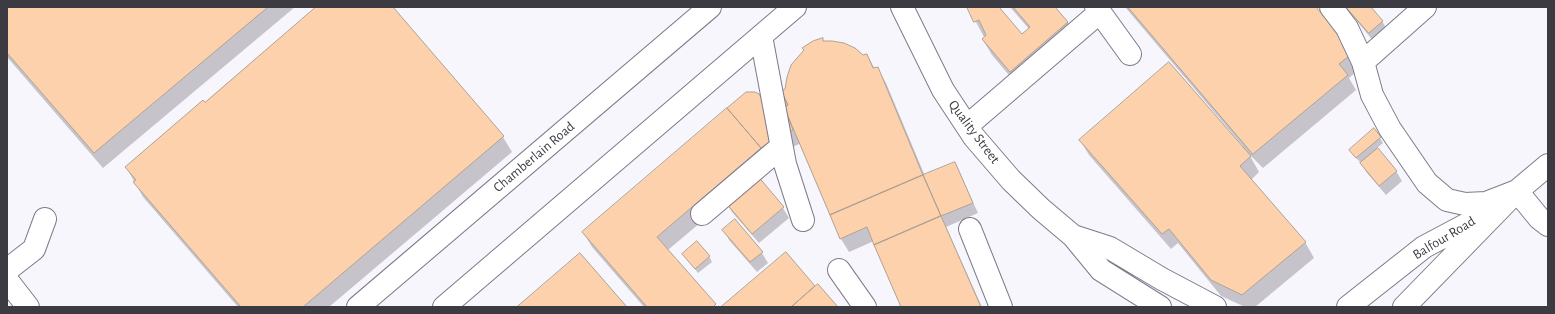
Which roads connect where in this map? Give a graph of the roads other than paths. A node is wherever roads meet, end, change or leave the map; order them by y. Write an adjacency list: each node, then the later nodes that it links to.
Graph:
1 (710, 7): 25 (street, Chamberlain Road)
2 (795, 7): 7 (street)
3 (902, 7): 10 (street, Quality Street)
4 (1331, 7): 9 (street)
5 (1425, 7): 9 (street)
6 (1098, 10): 8 (street); 10 (street)
7 (761, 36): 11 (street); 26 (street)
8 (1130, 54)
9 (1363, 62): 13 (street)
10 (967, 126): 19 (street, Quality Street)
11 (781, 147): 14 (street); 16 (street)
12 (1548, 165): 13 (street, Balfour Road)
13 (1511, 197): 17 (street); 23 (street, Balfour Road); 31 (street, Balfour Road)
14 (702, 214)
15 (45, 220): 20 (street)
16 (803, 220)
17 (1548, 224)
18 (970, 229): 28 (street)
19 (1073, 236): 29 (street, Quality Street); 30 (street, Quality Street)
20 (7, 270)
21 (839, 270): 27 (street)
22 (7, 280): 24 (street)
23 (1427, 285): 32 (street, Balfour Road); 33 (street)
24 (28, 307)
25 (358, 307)
26 (444, 307)
27 (865, 307)
28 (1001, 307)
29 (1160, 307)
30 (1215, 307)
31 (1348, 307)
32 (1404, 307)
33 (1418, 307)

